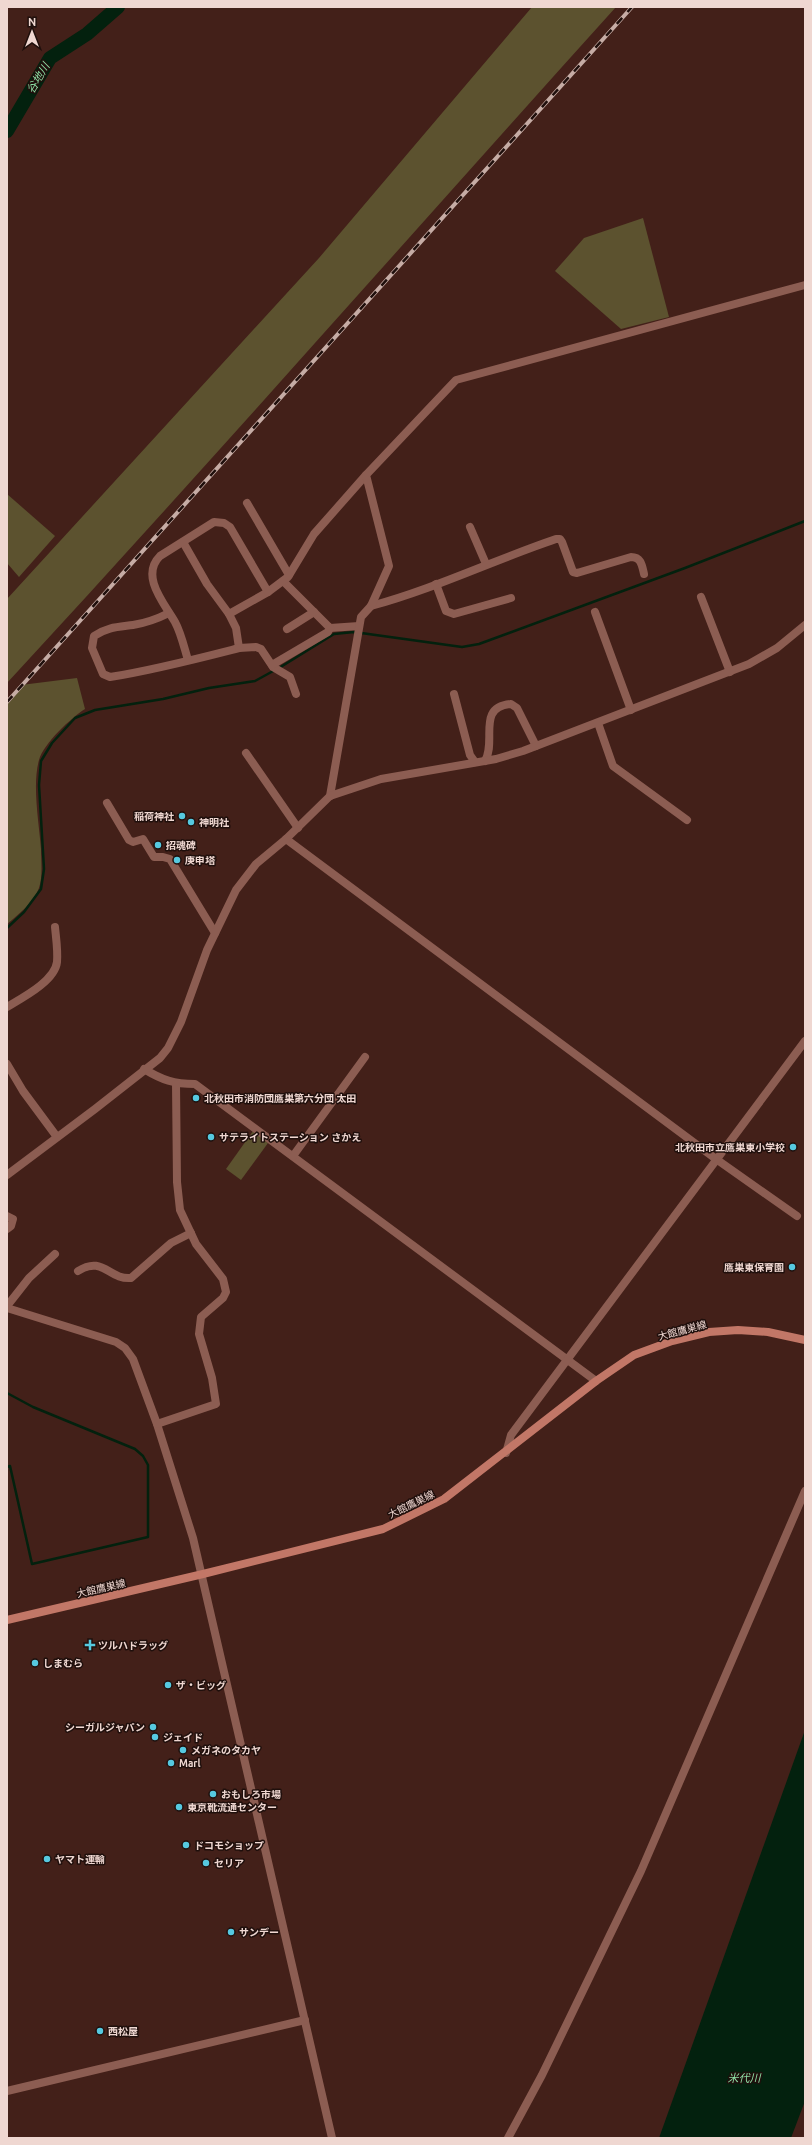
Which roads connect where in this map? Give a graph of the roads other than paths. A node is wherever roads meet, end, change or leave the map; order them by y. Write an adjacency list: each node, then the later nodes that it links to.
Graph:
1 (805, 284): 2 (street)
2 (366, 475): 8 (street); 13 (street)
3 (247, 503): 8 (street)
4 (470, 527): 6 (street)
5 (183, 542): 10 (street); 16 (street); 17 (street)
6 (486, 564): 7 (street); 9 (street)
7 (644, 574)
8 (286, 578): 10 (street); 14 (street)
9 (436, 584): 12 (street); 13 (street)
10 (268, 592): 17 (street)
11 (701, 597): 25 (street)
12 (511, 598)
13 (371, 606): 21 (street)
14 (314, 612): 19 (street); 20 (street)
15 (595, 612): 28 (street)
16 (169, 613): 23 (street); 23 (street)
17 (229, 614): 22 (street)
18 (805, 625): 25 (street)
19 (330, 628): 21 (street); 24 (street)
20 (287, 629)
21 (359, 631): 34 (street)
22 (239, 648): 23 (street); 24 (street)
23 (188, 660)
24 (275, 668): 26 (street)
25 (730, 672): 28 (street)
26 (296, 694)
27 (454, 694): 33 (street)
28 (631, 710): 29 (street)
29 (598, 723): 30 (street); 36 (street)
30 (536, 746): 32 (street); 32 (street)
31 (246, 754): 37 (street)
32 (485, 760): 33 (street)
33 (475, 762): 34 (street)
34 (330, 796): 37 (street)
35 (107, 803): 40 (street)
36 (687, 820)
37 (298, 828): 38 (street)
38 (286, 839): 40 (street); 49 (street)
39 (55, 927): 41 (street)
40 (215, 933): 45 (street)
41 (7, 1007)
42 (805, 1041): 49 (street)
43 (365, 1057): 48 (street)
44 (7, 1064): 47 (street)
45 (144, 1069): 46 (street); 47 (street)
46 (176, 1084): 48 (street); 54 (street)
47 (57, 1136): 50 (street)
48 (293, 1156): 59 (street)
49 (716, 1159): 52 (street); 59 (street)
50 (7, 1175)
51 (7, 1216): 53 (street)
52 (797, 1216)
53 (7, 1229)
54 (191, 1233): 56 (street); 61 (street)
55 (55, 1254): 57 (street)
56 (78, 1271)
57 (7, 1307): 61 (street)
58 (805, 1340): 60 (main road, 大館鷹巣線)
59 (566, 1361): 60 (street); 62 (street)
60 (596, 1382): 62 (main road, 大館鷹巣線)
61 (158, 1424): 64 (street)
62 (506, 1453): 64 (main road, 大館鷹巣線)
63 (805, 1491): 69 (street)
64 (203, 1574): 65 (main road, 大館鷹巣線); 66 (street)
65 (7, 1620)
66 (305, 2020): 67 (street); 68 (street)
67 (7, 2091)
68 (332, 2138)
69 (508, 2138)

